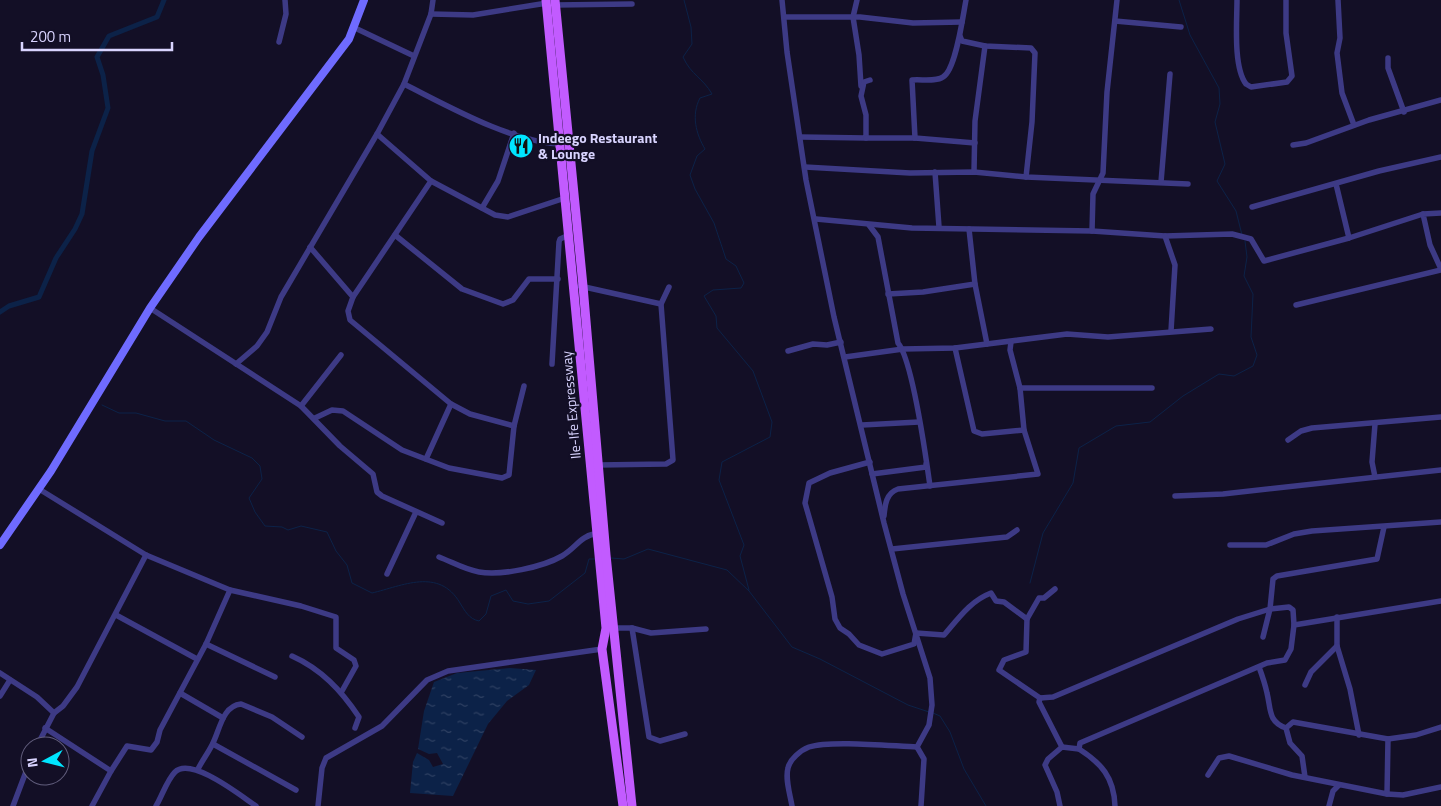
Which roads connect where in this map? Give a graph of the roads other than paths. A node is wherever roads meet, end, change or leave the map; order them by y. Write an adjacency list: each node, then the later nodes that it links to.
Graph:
1 (285, 0): 21 (street)
2 (364, 0): 19 (main road)
3 (433, 0): 13 (street)
4 (782, 0): 15 (street)
5 (858, 0): 14 (street)
6 (966, 0): 17 (street)
7 (1117, 0): 16 (street)
8 (1237, 0): 9 (street)
9 (1286, 0)
10 (1338, 0): 32 (street)
11 (551, 2): 12 (street); 13 (street); 29 (main road, Ile-Ife Expressway)
12 (632, 4)
13 (431, 14): 23 (street)
14 (853, 16): 15 (street); 17 (street); 28 (street)
15 (784, 17): 35 (street)
16 (1116, 21): 18 (street); 47 (street)
17 (962, 22): 20 (street)
18 (1181, 27)
19 (355, 28): 23 (street); 75 (main road)
20 (960, 36): 22 (street); 37 (street)
21 (279, 42)
22 (985, 46): 38 (street); 45 (street)
23 (414, 56): 27 (street)
24 (1388, 58): 31 (street)
25 (1170, 74): 48 (street)
26 (870, 80): 28 (street)
27 (404, 84): 33 (street); 34 (street)
28 (862, 96): 36 (street)
29 (560, 97): 39 (main road, Ile-Ife Expressway); 69 (main road, Ile-Ife Expressway)
30 (1441, 100): 31 (street)
31 (1404, 112): 32 (street)
32 (1354, 125): 40 (street)
33 (514, 133): 39 (street); 53 (street)
34 (377, 134): 46 (street); 65 (street)
35 (800, 137): 36 (street); 42 (street)
36 (866, 138): 37 (street)
37 (915, 138): 38 (street)
38 (974, 143): 44 (street)
39 (560, 144): 51 (main road, Ile-Ife Expressway)
40 (1293, 145)
41 (1441, 157): 50 (street)
42 (805, 167): 43 (street); 56 (street)
43 (935, 172): 44 (street); 58 (street)
44 (974, 172): 45 (street)
45 (1026, 177): 47 (street)
46 (431, 180): 53 (street); 61 (street)
47 (1098, 181): 48 (street); 60 (street)
48 (1161, 182): 49 (street)
49 (1188, 184)
50 (1336, 184): 52 (street); 64 (street)
51 (565, 198): 53 (street); 62 (main road, Ile-Ife Expressway)
52 (1252, 207)
53 (482, 208)
54 (1441, 213): 55 (street)
55 (1422, 214): 64 (street); 66 (street)
56 (816, 219): 57 (street); 78 (street)
57 (869, 225): 58 (street); 71 (street)
58 (939, 227): 59 (street)
59 (969, 229): 60 (street); 68 (street)
60 (1092, 231): 63 (street)
61 (395, 235): 67 (street); 72 (street)
62 (569, 235): 67 (street); 69 (main road, Ile-Ife Expressway)
63 (1165, 236): 64 (street); 77 (street)
64 (1350, 238)
65 (310, 247): 72 (street); 86 (street)
66 (1441, 270): 74 (street)
67 (558, 279): 87 (street)
68 (975, 284): 71 (street); 80 (street)
69 (579, 286): 73 (street); 104 (main road, Ile-Ife Expressway); 117 (main road, Ile-Ife Expressway)
70 (669, 287): 73 (street)
71 (888, 294): 82 (street)
72 (353, 296): 91 (street)
73 (661, 304): 104 (street)
74 (1296, 305)
75 (150, 308): 86 (street); 109 (main road)
76 (1210, 329): 77 (street)
77 (1171, 331): 79 (street)
78 (841, 342): 83 (street); 85 (street)
79 (1011, 342): 80 (street); 89 (street)
80 (987, 344): 81 (street)
81 (956, 348): 82 (street); 99 (street)
82 (904, 349): 85 (street); 95 (street)
83 (788, 351)
84 (341, 355): 92 (street)
85 (845, 357): 97 (street)
86 (236, 364): 92 (street)
87 (552, 364)
88 (524, 386): 98 (street)
89 (1020, 388): 90 (street); 99 (street)
90 (1152, 388)
91 (451, 404): 98 (street); 101 (street)
92 (301, 406): 94 (street)
93 (1441, 417): 96 (street)
94 (315, 418): 101 (street); 111 (street)
95 (919, 422): 97 (street); 103 (street)
96 (1375, 424): 100 (street); 107 (street)
97 (862, 425): 102 (street)
98 (514, 426): 101 (street)
99 (1024, 430): 108 (street)
100 (1288, 440)
101 (426, 459)
102 (870, 462): 106 (street); 137 (street)
103 (926, 464): 106 (street); 108 (street)
104 (598, 465): 123 (main road, Ile-Ife Expressway)
105 (1441, 470): 107 (street)
106 (872, 474): 114 (street)
107 (1376, 478): 110 (street)
108 (930, 486): 114 (street)
109 (39, 489): 118 (main road); 121 (street)
110 (1175, 496)
111 (416, 512): 113 (street); 124 (street)
112 (1441, 522): 115 (street)
113 (442, 523)
114 (884, 523): 120 (street)
115 (1384, 527): 119 (street); 128 (street)
116 (1017, 530): 120 (street)
117 (597, 533): 122 (street); 123 (main road, Ile-Ife Expressway)
118 (0, 545)
119 (1230, 545)
120 (892, 549): 137 (street)
121 (146, 555): 126 (street); 130 (street)
122 (439, 557)
123 (603, 559): 134 (main road, Ile-Ife Expressway)
124 (387, 574)
125 (1055, 588): 132 (street)
126 (230, 590): 139 (street); 149 (street)
127 (1440, 601): 129 (street); 131 (street)
128 (1270, 609): 133 (street); 138 (street); 152 (street)
129 (1441, 610)
130 (116, 615): 143 (street); 153 (street)
131 (1338, 617): 133 (street); 140 (street)
132 (1027, 619): 137 (street); 152 (street)
133 (1294, 625): 144 (street)
134 (610, 628): 135 (street); 141 (main road, Ile-Ife Expressway); 172 (main road, Ile-Ife Expressway)
135 (632, 628): 136 (street); 159 (street)
136 (706, 629)
137 (916, 633): 165 (street)
138 (1264, 637)
139 (206, 644): 143 (street); 146 (street)
140 (1337, 646): 148 (street); 160 (street)
141 (602, 649): 172 (main road, Ile-Ife Expressway); 182 (street)
142 (292, 656): 149 (street)
143 (197, 658): 150 (street)
144 (1259, 666): 158 (street); 167 (street)
145 (0, 673): 147 (street)
146 (275, 677)
147 (10, 680): 151 (street); 153 (street)
148 (1305, 685)
149 (342, 691): 157 (street)
150 (180, 693): 154 (street); 169 (street)
151 (0, 696)
152 (1040, 698): 166 (street)
153 (54, 713): 156 (street)
154 (223, 718): 162 (street); 164 (street)
155 (1441, 727): 163 (street)
156 (45, 728): 161 (street); 169 (street)
157 (355, 728)
158 (1286, 728): 160 (street); 171 (street)
159 (685, 734)
160 (1359, 735): 163 (street)
161 (41, 736)
162 (302, 737)
163 (1388, 739): 177 (street)
164 (213, 744): 168 (street); 176 (street)
165 (917, 747): 185 (street); 186 (street)
166 (1062, 747): 167 (street); 187 (street)
167 (1079, 749): 188 (street)
168 (198, 769): 180 (street); 181 (street)
169 (111, 771): 179 (street)
170 (1208, 776): 171 (street)
171 (1305, 777): 173 (street)
172 (625, 784): 183 (main road, Ile-Ife Expressway); 184 (main road, Ile-Ife Expressway)
173 (1339, 785): 177 (street); 189 (street)
174 (21, 786): 178 (street)
175 (1441, 787): 177 (street)
176 (296, 790)
177 (1387, 794)
178 (13, 806)
179 (92, 806)
180 (156, 806)
181 (256, 806)
182 (318, 806)
183 (623, 806)
184 (632, 806)
185 (792, 806)
186 (921, 806)
187 (1060, 806)
188 (1114, 806)
189 (1329, 806)

